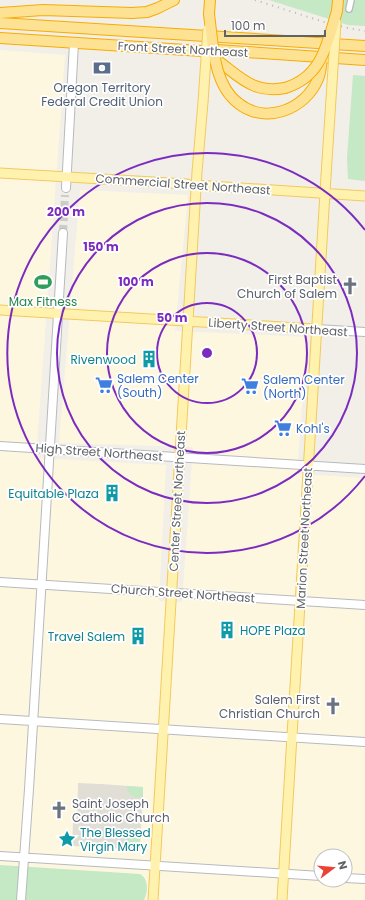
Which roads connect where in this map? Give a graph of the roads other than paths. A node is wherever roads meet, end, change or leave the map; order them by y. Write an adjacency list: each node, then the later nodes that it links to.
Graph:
1 (174, 0): 7 (highway)
2 (210, 0): 8 (highway)
3 (338, 0): 6 (highway)
4 (351, 0): 5 (street)
5 (349, 9)
6 (337, 11): 13 (highway, bridge); 20 (main road, Marion Street Northeast, bridge)
7 (0, 14)
8 (209, 14): 14 (highway, bridge); 18 (main road, Center Street Northeast, bridge)
9 (0, 23): 12 (highway, Front Street Northeast)
10 (0, 38): 11 (highway, Front Street Northeast)
11 (74, 43): 13 (highway, Front Street Northeast); 17 (street)
12 (365, 46)
13 (202, 51): 14 (highway, Front Street Northeast)
14 (322, 57): 15 (highway, Front Street Northeast)
15 (365, 60)
16 (0, 173): 17 (main road, Commercial Street Northeast)
17 (66, 177): 18 (main road, Commercial Street Northeast); 19 (street)
18 (192, 185): 20 (main road, Commercial Street Northeast); 25 (main road, Center Street Northeast)
19 (66, 192)
20 (325, 193): 21 (main road, Commercial Street Northeast); 26 (main road, Marion Street Northeast)
21 (365, 196)
22 (63, 233): 24 (street)
23 (0, 310): 24 (main road, Liberty Street Northeast)
24 (58, 313): 25 (main road, Liberty Street Northeast); 29 (street)
25 (188, 321): 26 (main road, Liberty Street Northeast); 30 (main road, Center Street Northeast)
26 (317, 329): 27 (street, Liberty Street Northeast); 31 (main road, Marion Street Northeast)
27 (365, 332)
28 (0, 446): 29 (street, High Street Northeast)
29 (50, 449): 30 (street, High Street Northeast); 34 (street)
30 (180, 457): 31 (street, High Street Northeast); 35 (main road, Center Street Northeast)
31 (308, 465): 32 (street, High Street Northeast); 36 (main road, Marion Street Northeast)
32 (365, 469)
33 (0, 582): 34 (street, Church Street Northeast)
34 (42, 584): 35 (street, Church Street Northeast); 39 (street)
35 (172, 593): 36 (street, Church Street Northeast); 40 (main road, Center Street Northeast)
36 (300, 601): 37 (street, Church Street Northeast); 41 (main road, Marion Street Northeast)
37 (365, 606)
38 (0, 719): 39 (street)
39 (34, 721): 40 (street); 44 (street)
40 (163, 729): 41 (street); 45 (main road, Center Street Northeast)
41 (292, 738): 42 (street); 46 (main road, Marion Street Northeast)
42 (365, 742)
43 (0, 856): 44 (street)
44 (24, 858): 45 (street); 50 (street)
45 (155, 866): 46 (street); 51 (main road, Center Street Northeast)
46 (284, 874): 47 (street); 52 (main road, Marion Street Northeast)
47 (313, 876)
48 (353, 878): 49 (street)
49 (365, 879)
50 (21, 900)
51 (153, 900)
52 (282, 900)

